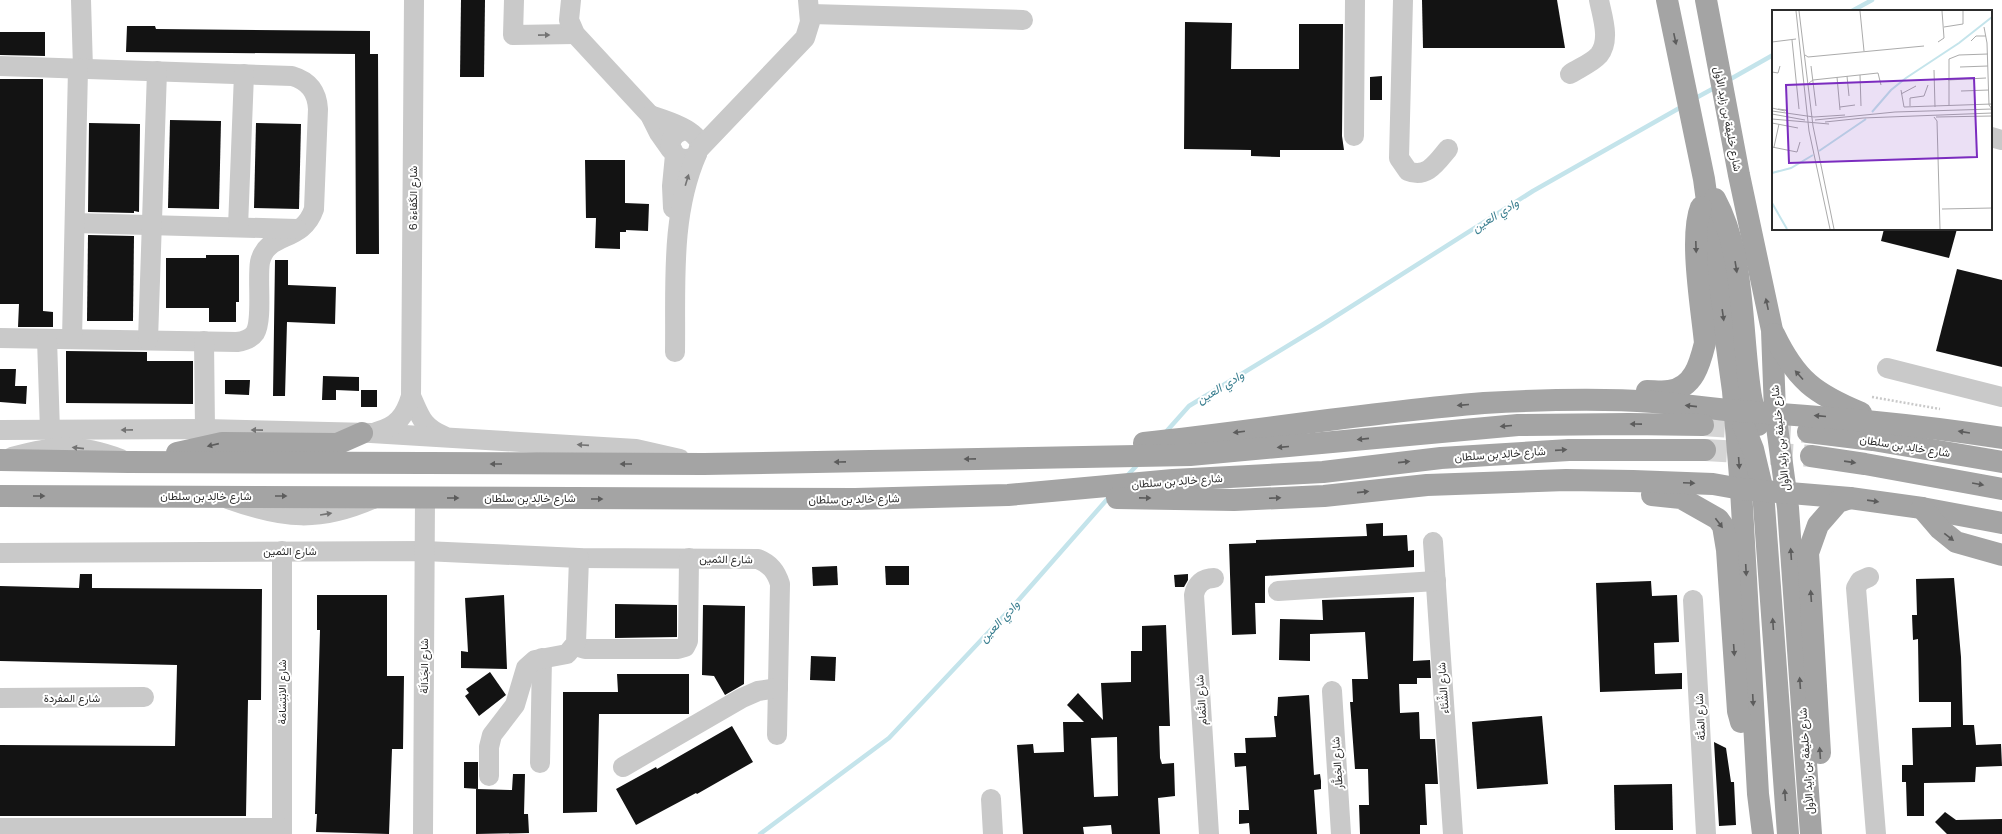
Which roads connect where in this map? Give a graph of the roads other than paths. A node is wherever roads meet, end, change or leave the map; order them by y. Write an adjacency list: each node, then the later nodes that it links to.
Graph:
1 (81, 0): 14 (street)
2 (414, 0): 39 (street, شارع الكَفاءة 6)
3 (514, 0): 12 (street, one-way to 12)
4 (571, 0): 12 (street)
5 (1355, 0): 19 (street)
6 (1403, 0): 23 (street)
7 (1599, 0): 17 (street)
8 (1667, 1): 25 (main road, one-way to 25)
9 (1706, 5): 31 (main road, شارع خليفة بن زايد الأول, one-way to 9)
10 (809, 7): 11 (street); 22 (street)
11 (1023, 20)
12 (574, 34): 18 (street)
13 (0, 66): 14 (street)
14 (81, 69): 15 (street); 26 (street)
15 (157, 71): 16 (street); 27 (street)
16 (244, 74): 28 (street); 29 (street)
17 (1570, 74)
18 (650, 115): 22 (street); 24 (street)
19 (1354, 136)
20 (1992, 137): 21 (street)
21 (2002, 140)
22 (694, 141): 24 (street); 30 (street, one-way to 22)
23 (1448, 149)
24 (673, 152): 30 (street)
25 (1705, 187): 41 (main road, one-way to 41); 42 (main road, one-way to 42)
26 (75, 223): 27 (street); 34 (street)
27 (152, 225): 28 (street); 35 (street)
28 (238, 227): 29 (street)
29 (301, 229): 36 (street)
30 (678, 232): 37 (street)
31 (1772, 330): 42 (main road, شارع خليفة بن زايد الأول); 43 (main road, one-way to 31)
32 (0, 338): 33 (street)
33 (47, 339): 34 (street); 47 (street)
34 (72, 339): 35 (street)
35 (148, 340): 36 (street)
36 (204, 341): 45 (street)
37 (675, 352)
38 (1887, 368): 40 (street)
39 (411, 396): 49 (street, شارع الكَفاءة 6); 50 (street, شارع الكَفاءة 6)
40 (2002, 397)
41 (1486, 403): 42 (main road, one-way to 41); 54 (main road, one-way to 54)
42 (1755, 412): 43 (main road, one-way to 42); 60 (main road, شارع خليفة بن زايد الأول, one-way to 60); 62 (main road); 63 (main road, شارع خليفة بن زايد الأول)
43 (1881, 422): 51 (main road, one-way to 43)
44 (1703, 425): 54 (main road, one-way to 54)
45 (205, 429): 47 (street, one-way to 47); 49 (street, one-way to 45)
46 (0, 430): 47 (street)
47 (50, 431)
48 (1808, 432): 57 (main road, شارع خالِد بن سلطان)
49 (366, 433): 50 (street); 56 (main road, one-way to 56)
50 (445, 436): 58 (street, one-way to 50)
51 (2002, 438)
52 (1705, 450): 65 (main road, شارع خالِد بن سلطان, one-way to 52)
53 (1811, 456): 61 (main road, one-way to 61)
54 (1009, 458): 58 (main road, one-way to 58)
55 (1, 460): 56 (main road, one-way to 55)
56 (135, 462): 58 (main road, one-way to 56)
57 (2002, 462)
58 (704, 464)
59 (1465, 484): 60 (main road, one-way to 60); 65 (main road, one-way to 59); 92 (main road, one-way to 92)
60 (1741, 489): 62 (main road); 92 (main road, شارع خليفة بن زايد الأول, one-way to 92)
61 (2002, 489)
62 (1763, 491): 63 (main road); 103 (main road, one-way to 62)
63 (1786, 492): 67 (main road); 104 (main road, شارع خليفة بن زايد الأول, one-way to 63)
64 (0, 496): 66 (main road, شارع خالِد بن سلطان, one-way to 66)
65 (1008, 496): 66 (main road, شارع خالِد بن سلطان, one-way to 65)
66 (425, 497): 72 (street, شارع الجَدَالَة)
67 (1850, 498): 68 (main road, one-way to 68); 105 (main road, one-way to 67)
68 (1922, 508): 69 (main road); 74 (main road, one-way to 74)
69 (2002, 523)
70 (1433, 542): 79 (street, شارع الشِّتَاء)
71 (282, 551): 72 (street, شارع الثمين); 73 (street, شارع الثمين); 95 (street, شارع الابْتِسَامَة)
72 (424, 552): 75 (street, شارع الثمين); 97 (street, شارع الجَدَالَة)
73 (0, 553)
74 (2002, 556)
75 (579, 558): 76 (street, شارع الثمين); 82 (street)
76 (689, 558): 82 (street); 84 (street, شارع الثمين)
77 (1870, 577): 106 (street)
78 (1214, 578): 99 (street, شارع التَّمَام)
79 (1436, 581): 80 (street); 101 (street, شارع الشِّتَاء)
80 (1278, 591)
81 (1693, 600): 102 (street, شارع المَتَّة)
82 (575, 646): 83 (street)
83 (542, 658): 89 (street); 91 (street)
84 (778, 688): 88 (street, شارع الثمين); 90 (street)
85 (1332, 691): 100 (street, شارع الخِطَّار)
86 (144, 697): 87 (street, شارع المفردة)
87 (0, 698)
88 (777, 735)
89 (540, 764)
90 (624, 767)
91 (490, 776)
92 (1758, 794): 96 (main road, شارع خليفة بن زايد الأول)
93 (991, 799): 98 (street)
94 (0, 828): 95 (street)
95 (282, 831)
96 (1762, 833)
97 (423, 834)
98 (993, 834)
99 (1209, 834)
100 (1341, 834)
101 (1453, 834)
102 (1706, 834)
103 (1788, 834)
104 (1811, 834)
105 (1816, 834)
106 (1876, 834)

